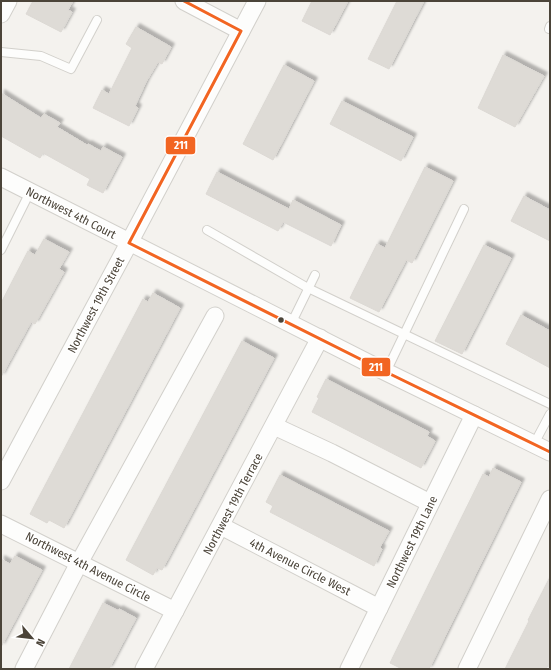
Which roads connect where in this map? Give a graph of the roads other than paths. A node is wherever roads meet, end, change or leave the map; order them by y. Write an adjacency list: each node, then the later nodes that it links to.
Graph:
1 (8, 1): 4 (street)
2 (184, 1): 6 (street)
3 (257, 1): 6 (street, Northwest 19th Street)
4 (1, 14)
5 (97, 20): 7 (lane)
6 (241, 31): 12 (street, Northwest 19th Street)
7 (1, 52)
8 (1, 177): 9 (street, Northwest 4th Court)
9 (30, 192): 12 (street, Northwest 4th Court); 13 (lane)
10 (464, 209): 18 (lane)
11 (207, 230): 15 (lane)
12 (129, 243): 17 (street, Northwest 4th Court); 27 (street, Northwest 19th Street)
13 (1, 250)
14 (315, 275): 15 (lane)
15 (308, 288): 17 (lane); 18 (lane)
16 (214, 316): 32 (street)
17 (291, 324): 19 (street, Northwest 4th Court)
18 (403, 334): 20 (lane); 21 (lane)
19 (320, 338): 20 (street, Northwest 4th Court); 24 (street, Northwest 19th Terrace)
20 (386, 372): 23 (street, Northwest 4th Court)
21 (550, 404)
22 (550, 414): 25 (lane)
23 (474, 415): 25 (street, Northwest 4th Court); 29 (street, Northwest 19th Lane)
24 (274, 426): 29 (street); 31 (street, Northwest 19th Terrace)
25 (534, 444): 26 (street, Northwest 4th Court)
26 (550, 452)
27 (1, 481)
28 (550, 500): 38 (street)
29 (430, 503): 33 (street, Northwest 19th Lane)
30 (1, 524): 32 (street, Northwest 4th Avenue Circle)
31 (221, 526): 33 (street, 4th Avenue Circle West); 34 (street, Northwest 19th Terrace)
32 (79, 563): 34 (street, Northwest 4th Avenue Circle); 35 (street)
33 (379, 608): 37 (street, Northwest 19th Lane)
34 (175, 611): 36 (street, Northwest 19th Terrace)
35 (24, 669)
36 (144, 669)
37 (349, 669)
38 (467, 669)

